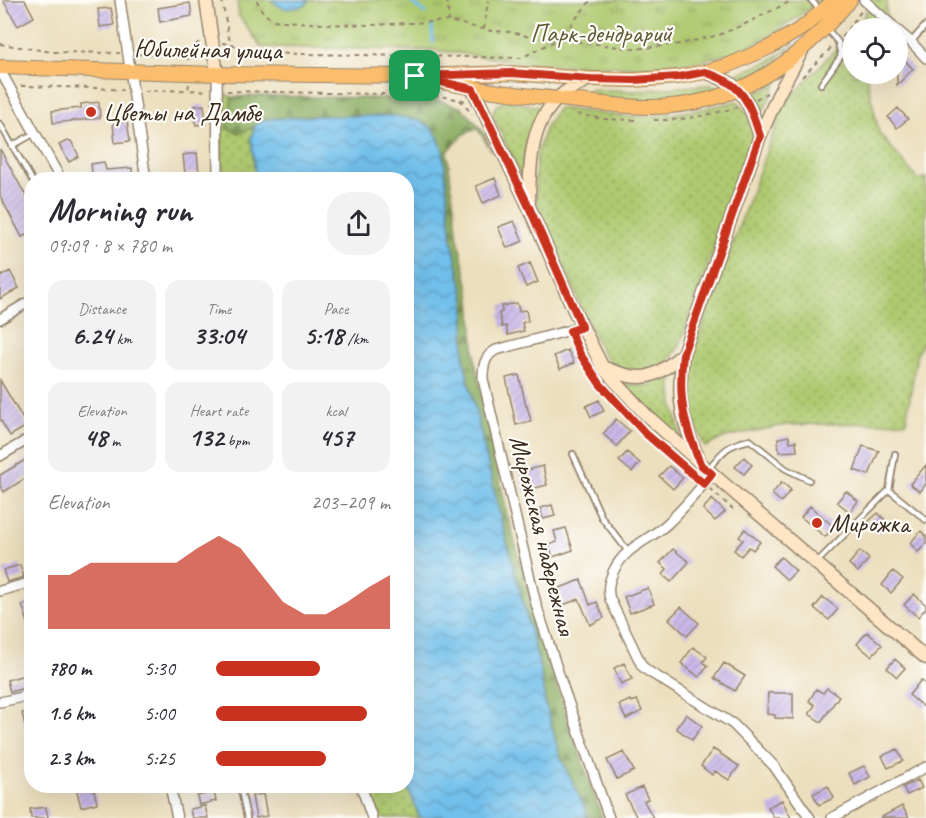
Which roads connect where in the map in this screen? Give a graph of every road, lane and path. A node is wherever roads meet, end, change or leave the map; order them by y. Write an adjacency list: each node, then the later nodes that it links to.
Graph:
1 (120, 0): 24 (street)
2 (206, 0): 30 (street)
3 (222, 0): 19 (path)
4 (257, 0): 15 (path)
5 (488, 0): 18 (path)
6 (591, 0): 19 (path)
7 (793, 0): 19 (path)
8 (812, 0): 13 (lane)
9 (835, 0): 13 (main road, Юбилейная улица)
10 (850, 0): 17 (main road, Юбилейная улица)
11 (864, 0): 14 (street)
12 (446, 1): 15 (path)
13 (822, 12): 29 (main road, Юбилейная улица)
14 (884, 18)
15 (449, 21): 18 (path)
16 (926, 25): 21 (lane)
17 (825, 27): 23 (main road, Юбилейная улица); 33 (lane)
18 (484, 29): 19 (path)
19 (559, 39)
20 (908, 39): 21 (street)
21 (911, 42): 26 (street)
22 (0, 45): 24 (path)
23 (802, 50): 37 (main road, Юбилейная улица); 44 (street)
24 (129, 54): 25 (path); 28 (street)
25 (187, 56)
26 (926, 58)
27 (0, 68): 28 (main road, Юбилейная улица); 34 (street)
28 (132, 71): 30 (main road, Юбилейная улица); 38 (street)
29 (705, 72): 32 (main road, Юбилейная улица); 37 (street)
30 (217, 74): 31 (main road, Юбилейная улица); 49 (street)
31 (415, 76): 32 (main road, Юбилейная улица); 35 (main road, Юбилейная улица)
32 (590, 79): 39 (street)
33 (821, 84)
34 (9, 86): 38 (path); 43 (street)
35 (473, 89): 39 (main road, Юбилейная улица); 50 (street)
36 (188, 90): 38 (path)
37 (738, 90): 39 (main road, Юбилейная улица); 44 (street)
38 (134, 91): 48 (street)
39 (558, 99): 50 (street)
40 (460, 100): 41 (path)
41 (475, 117)
42 (0, 123): 45 (lane)
43 (35, 133): 45 (lane); 47 (street)
44 (760, 136): 54 (street)
45 (12, 146): 46 (lane)
46 (27, 172)
47 (57, 172)
48 (145, 172)
49 (218, 172)
50 (529, 207): 53 (street)
51 (24, 305): 52 (street)
52 (0, 319)
53 (576, 329): 55 (path); 56 (street); 80 (street, Мирожская набережная)
54 (683, 354): 56 (street); 61 (street)
55 (590, 369)
56 (599, 372): 61 (street); 61 (path)
57 (24, 442): 60 (street)
58 (573, 454): 66 (lane)
59 (896, 454): 63 (lane)
60 (0, 456)
61 (706, 473): 62 (lane); 64 (path); 66 (street); 67 (street)
62 (809, 480)
63 (888, 490): 65 (lane); 67 (lane)
64 (739, 513)
65 (926, 520)
66 (628, 551): 81 (street)
67 (816, 563): 70 (street)
68 (24, 584): 69 (street)
69 (0, 591)
70 (926, 658)
71 (24, 697): 72 (street)
72 (0, 702)
73 (926, 767): 82 (street)
74 (172, 793): 77 (street)
75 (242, 793): 78 (lane)
76 (363, 793): 79 (street)
77 (177, 818)
78 (247, 818)
79 (372, 818)
80 (609, 818)
81 (810, 818)
82 (832, 818)

